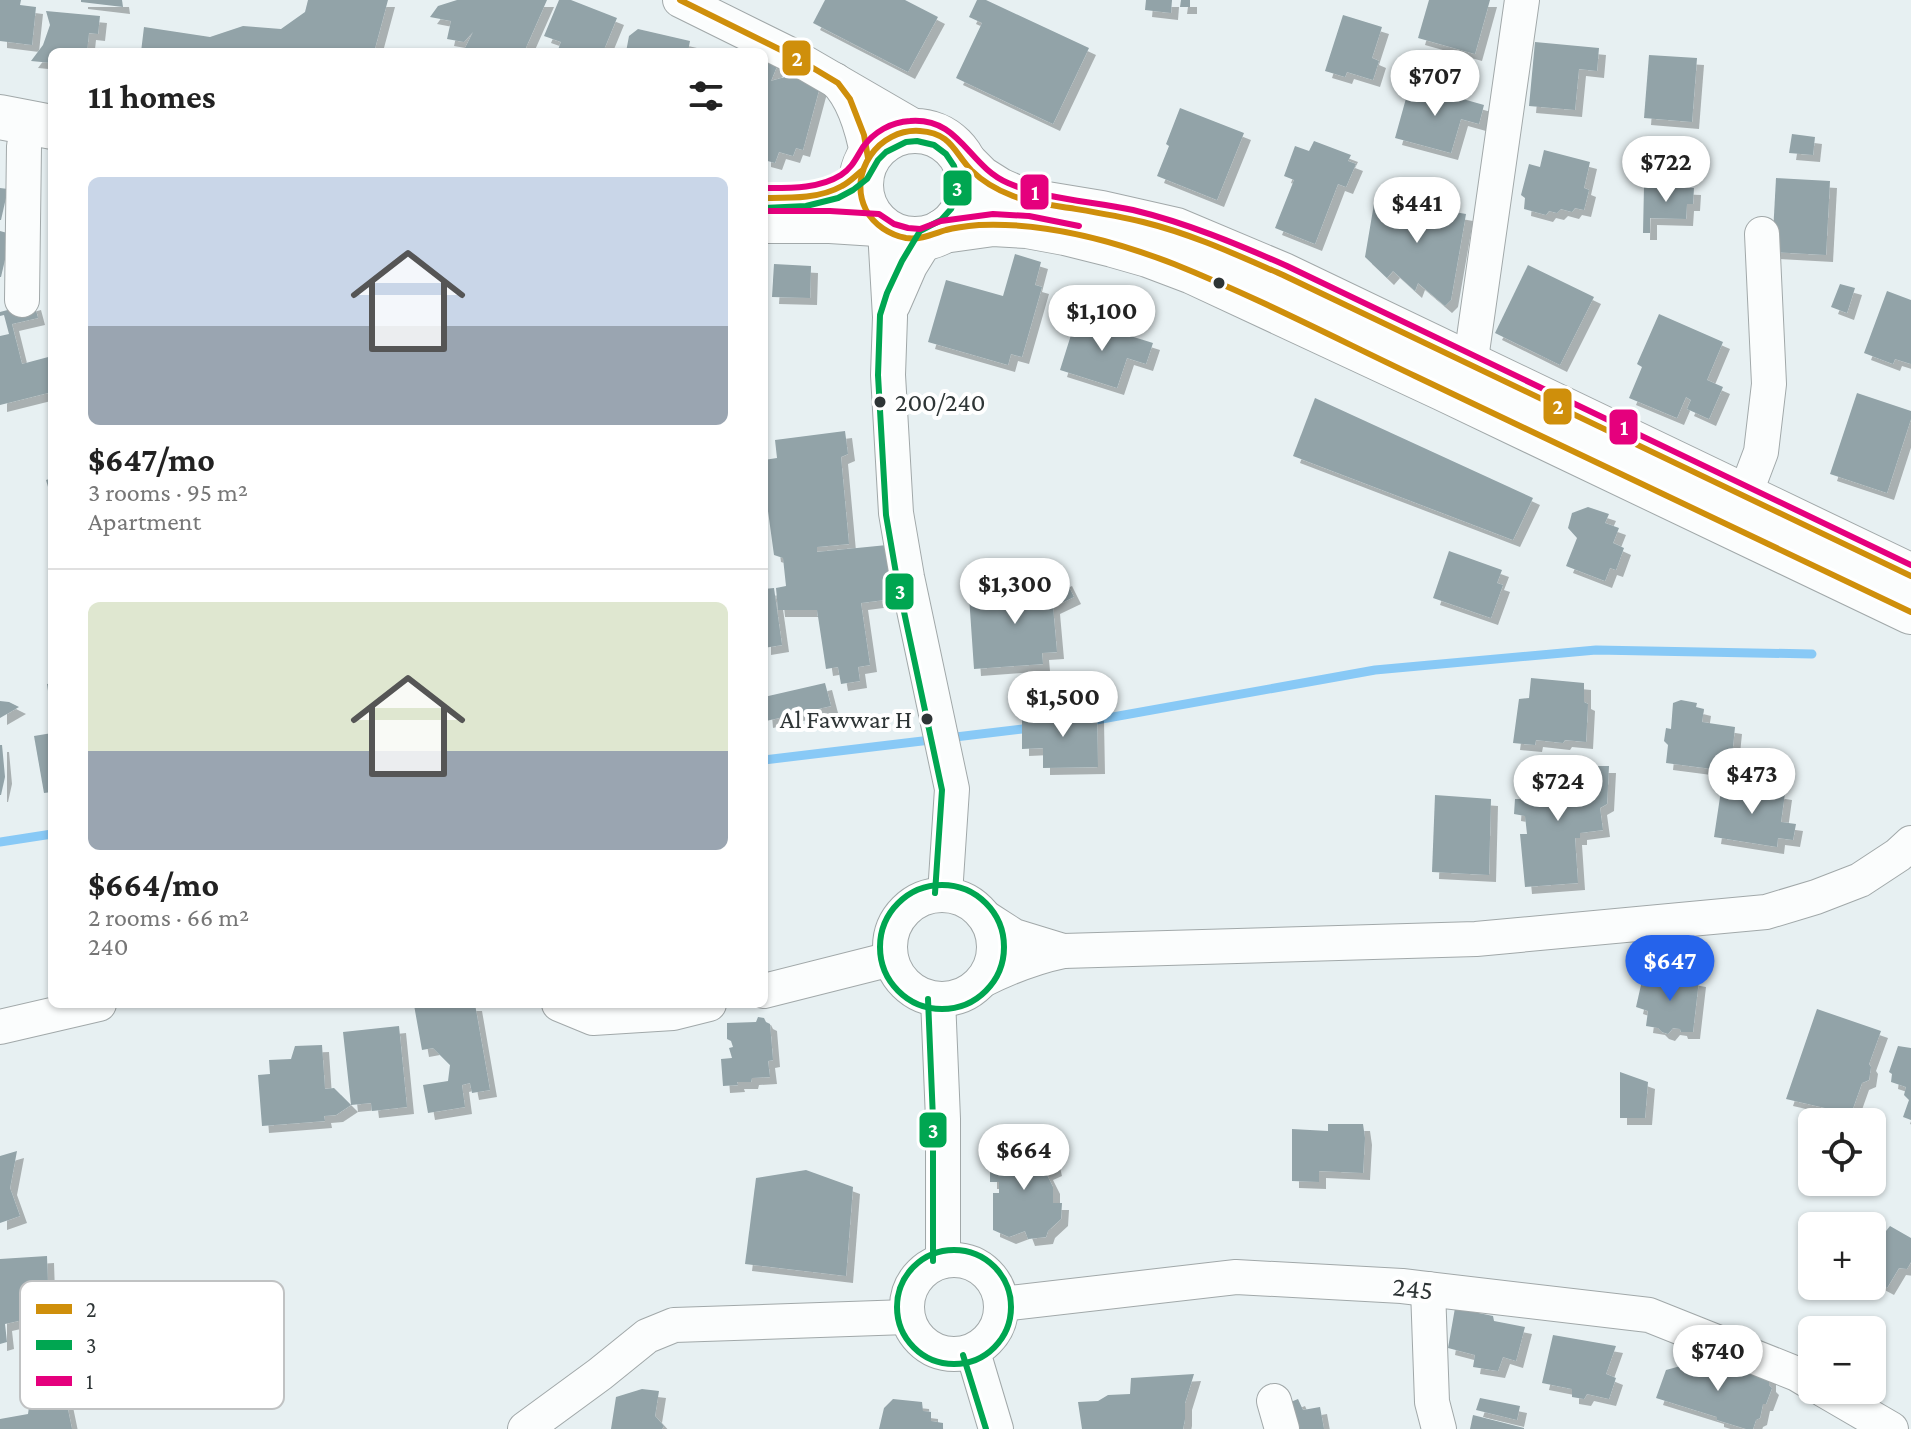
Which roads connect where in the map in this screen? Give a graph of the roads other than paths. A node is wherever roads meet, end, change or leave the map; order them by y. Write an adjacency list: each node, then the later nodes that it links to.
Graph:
1 (680, 0): 3 (street)
2 (1522, 0): 15 (street)
3 (828, 75): 4 (street); 7 (street)
4 (924, 132): 6 (main road); 7 (main road)
5 (26, 137): 13 (street)
6 (965, 163): 11 (main road); 15 (main road)
7 (865, 164): 8 (main road); 10 (main road)
8 (768, 198)
9 (768, 221): 10 (main road)
10 (881, 227): 11 (main road); 14 (street)
11 (935, 234): 14 (street); 18 (main road)
12 (1762, 234): 16 (street)
13 (22, 300)
14 (890, 317): 20 (street)
15 (1470, 366): 16 (main road)
16 (1744, 497): 17 (main road)
17 (1911, 576)
18 (1911, 612)
19 (1911, 843): 22 (street)
20 (945, 894): 21 (street); 23 (street)
21 (986, 918): 22 (street); 24 (street)
22 (1063, 951): 24 (street)
23 (891, 959): 25 (street); 26 (street)
24 (983, 980): 26 (street)
25 (768, 990)
26 (938, 999): 31 (street)
27 (82, 1008): 30 (street)
28 (569, 1008): 29 (street)
29 (693, 1008)
30 (0, 1027)
31 (943, 1261): 33 (street); 34 (street)
32 (1428, 1289): 33 (street, 245); 36 (street, 245); 40 (street)
33 (1001, 1304): 35 (street)
34 (907, 1317): 35 (street); 38 (street)
35 (973, 1352): 39 (street)
36 (1798, 1375)
37 (1848, 1404): 41 (street)
38 (525, 1429)
39 (996, 1429)
40 (1439, 1429)
41 (1891, 1429)

